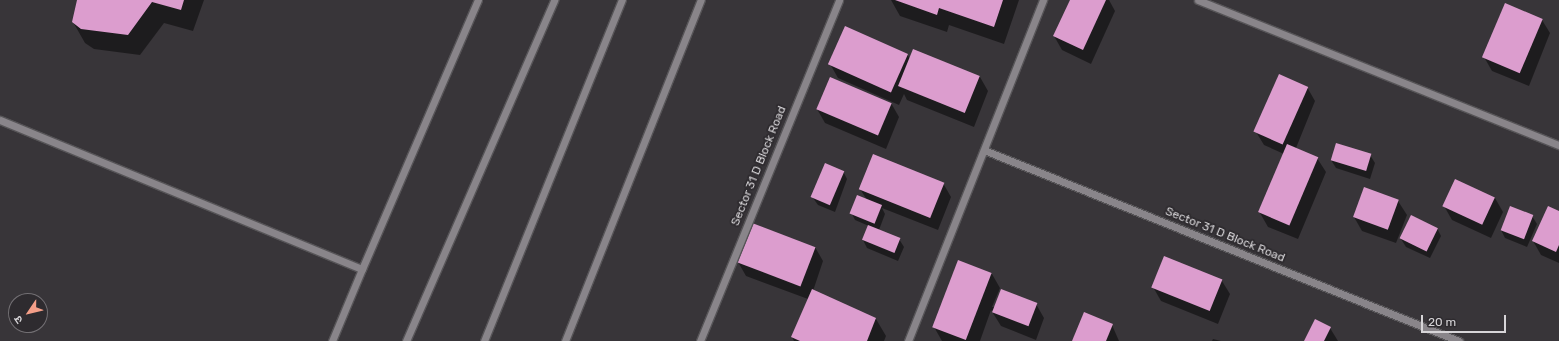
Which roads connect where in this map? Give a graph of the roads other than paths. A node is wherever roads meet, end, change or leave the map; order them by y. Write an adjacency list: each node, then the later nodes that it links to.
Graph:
1 (478, 0): 11 (street)
2 (554, 0): 13 (street)
3 (622, 0): 14 (street)
4 (701, 0): 15 (street)
5 (839, 0): 16 (street, Sector 31 D Block Road)
6 (1043, 0): 10 (street)
7 (1198, 0): 9 (street)
8 (0, 120): 11 (street)
9 (1559, 145)
10 (984, 150): 17 (street); 18 (street, Sector 31 D Block Road)
11 (362, 269): 12 (street)
12 (332, 341)
13 (406, 341)
14 (484, 341)
15 (565, 341)
16 (700, 341)
17 (908, 341)
18 (1459, 341)

